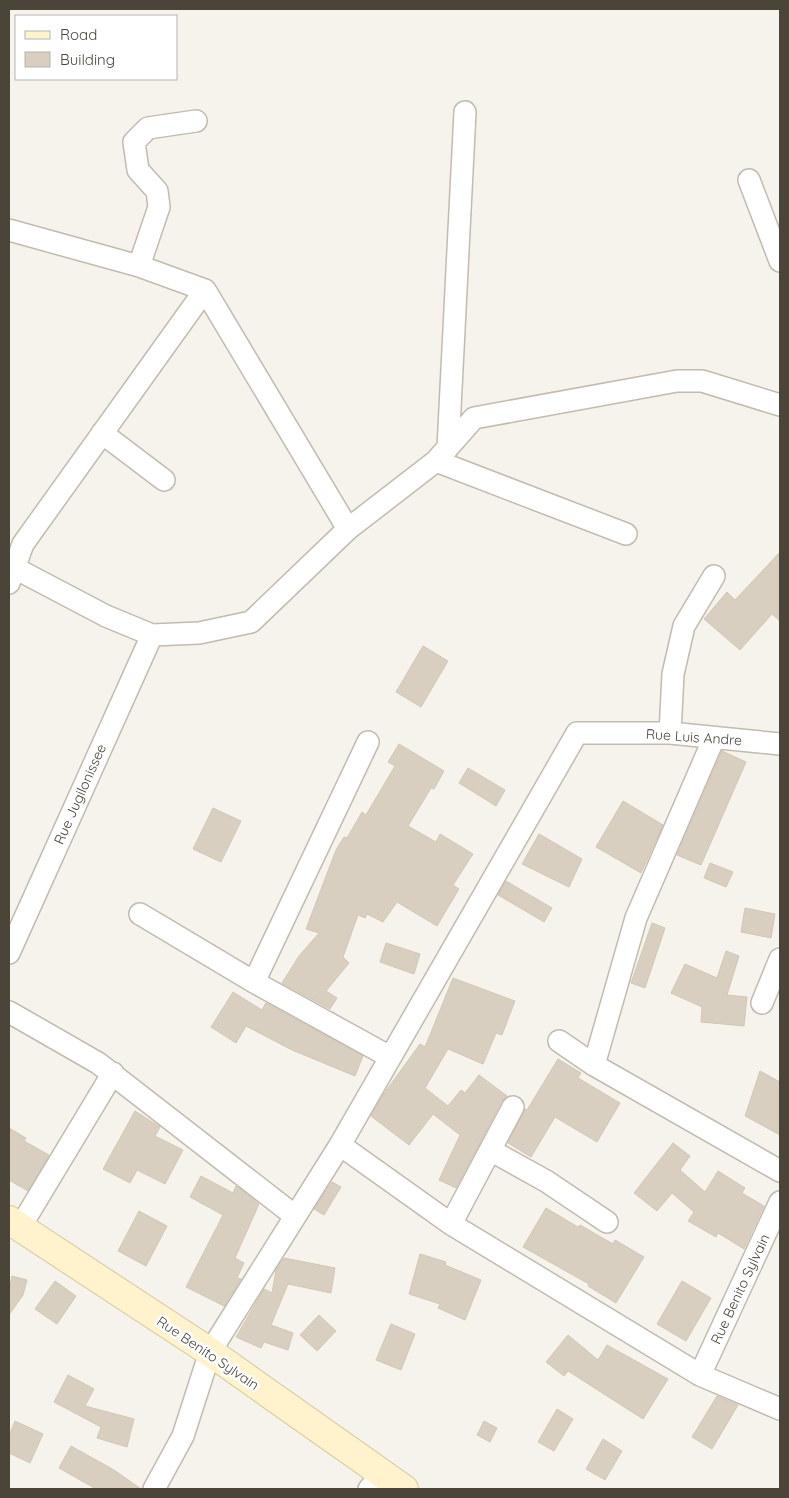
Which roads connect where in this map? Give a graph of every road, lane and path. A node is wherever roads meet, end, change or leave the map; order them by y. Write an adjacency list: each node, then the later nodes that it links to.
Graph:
1 (464, 112): 10 (street)
2 (196, 120): 6 (street)
3 (749, 180): 5 (street)
4 (9, 230): 6 (street)
5 (780, 261)
6 (139, 266): 7 (street)
7 (206, 290): 9 (street); 12 (street)
8 (780, 405): 10 (street)
9 (102, 433): 11 (street); 14 (street)
10 (442, 454): 12 (street); 13 (street)
11 (164, 480)
12 (348, 529): 16 (street)
13 (626, 534)
14 (10, 572): 16 (street)
15 (714, 576): 17 (street)
16 (152, 635): 22 (street, Rue Jugilonissee)
17 (670, 732): 18 (street, Rue Luis Andre); 28 (street, Rue Luis Andre)
18 (714, 738): 20 (street, Rue Luis Andre); 29 (street)
19 (368, 742): 24 (street)
20 (780, 744)
21 (140, 914): 24 (street)
22 (9, 952)
23 (780, 959): 25 (street)
24 (254, 982): 28 (street)
25 (762, 1003)
26 (9, 1012): 30 (street)
27 (559, 1041): 29 (street)
28 (390, 1057): 32 (street)
29 (594, 1065): 34 (street)
30 (113, 1073): 36 (street); 38 (street)
31 (512, 1107): 33 (street)
32 (340, 1145): 36 (street); 39 (street)
33 (490, 1150): 37 (street); 39 (street)
34 (780, 1171)
35 (780, 1202): 41 (street, Rue Benito Sylvain)
36 (295, 1216): 40 (street)
37 (607, 1222)
38 (14, 1224): 40 (main road, Rue Benito Sylvain)
39 (451, 1224): 41 (street)
40 (210, 1352): 43 (main road, Rue Benito Sylvain); 44 (street)
41 (700, 1375): 42 (street)
42 (780, 1409)
43 (384, 1484)
44 (154, 1489)

